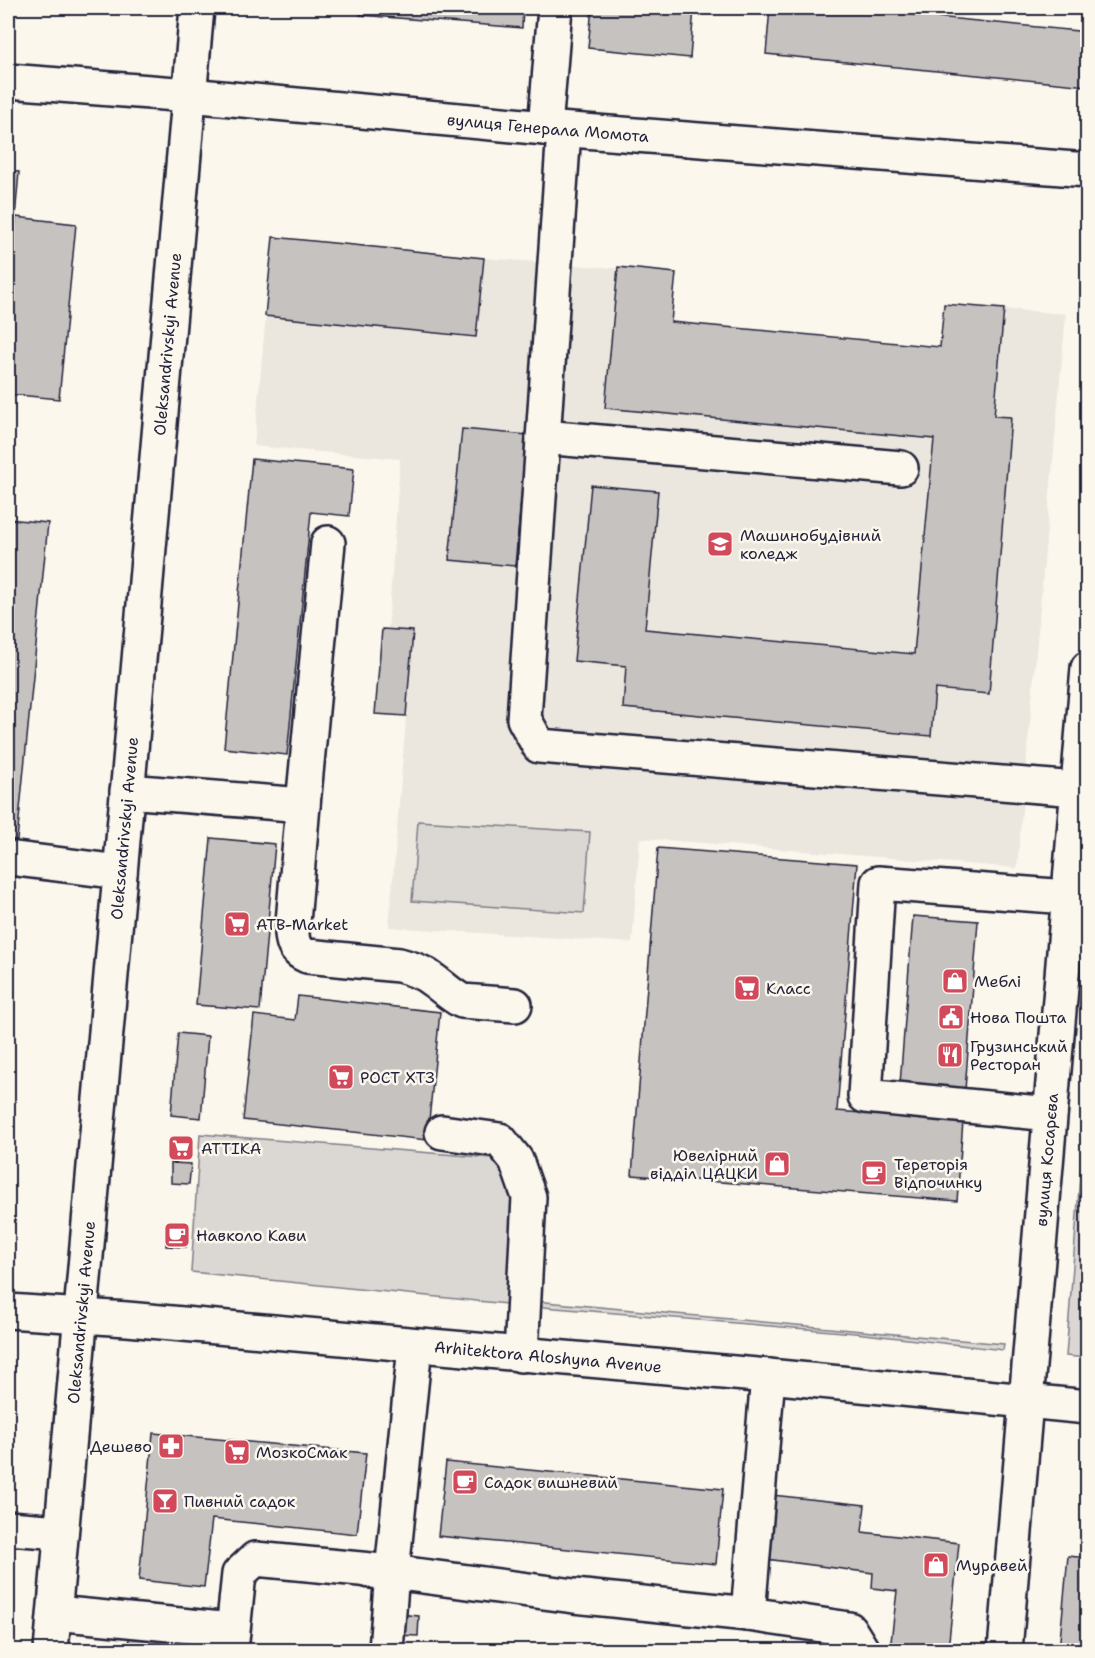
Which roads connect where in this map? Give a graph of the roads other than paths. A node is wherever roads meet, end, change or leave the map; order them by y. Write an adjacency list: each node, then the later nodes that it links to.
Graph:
1 (197, 8): 4 (street, Oleksandrivskyi Avenue)
2 (555, 8): 5 (street)
3 (8, 81): 4 (street, вулиця Генерала Момота)
4 (189, 95): 5 (street, вулиця Генерала Момота); 12 (street, Oleksandrivskyi Avenue)
5 (554, 129): 6 (street, вулиця Генерала Момота); 7 (street)
6 (1088, 170)
7 (543, 436): 8 (street); 11 (street)
8 (901, 468)
9 (328, 543): 13 (street)
10 (1088, 668): 11 (street, вулиця Косарєва)
11 (1077, 789): 16 (street, вулиця Косарєва)
12 (127, 791): 13 (street); 15 (street, Oleksandrivskyi Avenue)
13 (303, 806): 17 (street)
14 (8, 858): 15 (street)
15 (120, 872): 21 (street, Oleksandrivskyi Avenue)
16 (1068, 897): 18 (street, вулиця Косарєва); 18 (street)
17 (515, 1005)
18 (1050, 1114): 25 (street, вулиця Косарєва)
19 (442, 1132): 23 (street)
20 (8, 1311): 21 (street, Arhitektora Aloshyna Avenue)
21 (80, 1317): 22 (street, Arhitektora Aloshyna Avenue); 28 (street, Oleksandrivskyi Avenue)
22 (415, 1346): 23 (street, Arhitektora Aloshyna Avenue); 29 (street)
23 (521, 1355): 24 (street, Arhitektora Aloshyna Avenue)
24 (768, 1376): 25 (street, Arhitektora Aloshyna Avenue); 31 (street)
25 (1026, 1401): 26 (street, Arhitektora Aloshyna Avenue); 36 (street, вулиця Косарєва)
26 (1088, 1407)
27 (8, 1528): 28 (street)
28 (62, 1532): 30 (street, Oleksandrivskyi Avenue)
29 (392, 1572): 31 (street); 32 (street); 34 (street)
30 (55, 1613): 32 (street); 33 (street, Oleksandrivskyi Avenue)
31 (748, 1614): 35 (street)
32 (232, 1640)
33 (51, 1650)
34 (386, 1650)
35 (862, 1650)
36 (1005, 1650)

